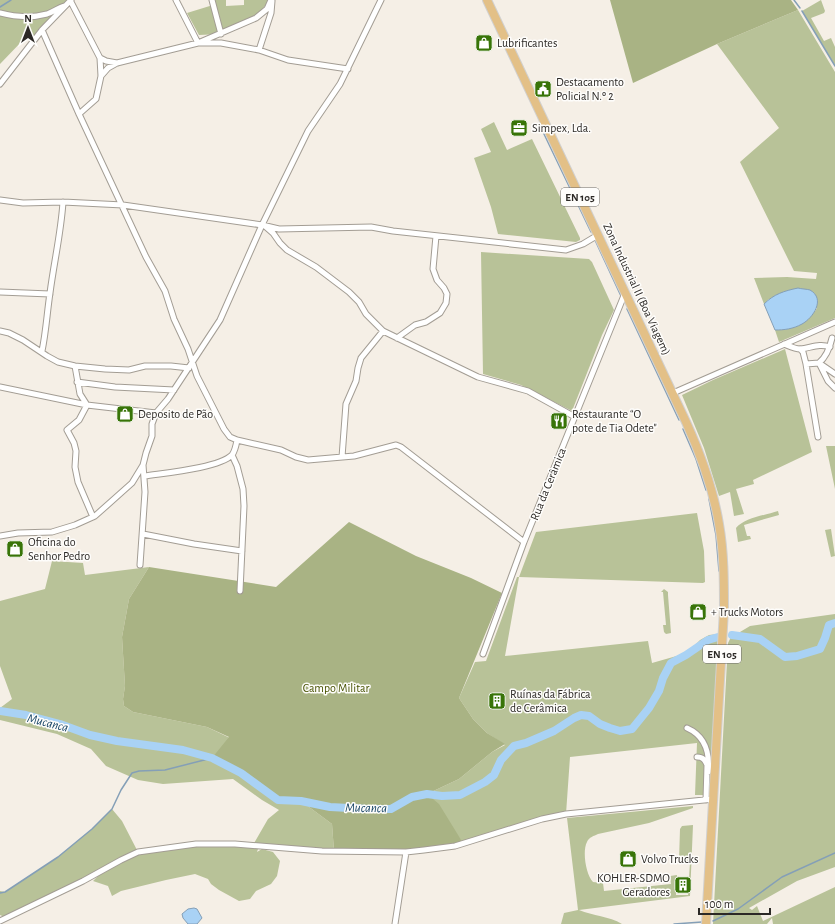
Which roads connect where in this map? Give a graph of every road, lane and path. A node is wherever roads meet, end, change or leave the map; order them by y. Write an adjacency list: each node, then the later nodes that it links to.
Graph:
1 (176, 0): 10 (street)
2 (212, 0): 9 (street)
3 (272, 0): 9 (street); 11 (street)
4 (381, 0): 14 (street)
5 (487, 0): 23 (main road, Zona Industrial II (Boa Viagem) / EN 105)
6 (69, 2): 7 (street); 8 (street); 12 (street)
7 (0, 13)
8 (42, 30): 16 (street); 17 (street)
9 (221, 34): 10 (street)
10 (198, 43): 11 (street); 13 (street)
11 (258, 50): 14 (street)
12 (100, 58): 13 (street); 15 (street)
13 (117, 63): 15 (street)
14 (348, 69): 21 (street)
15 (102, 76): 17 (street)
16 (0, 84)
17 (79, 114): 20 (street)
18 (0, 200): 19 (street)
19 (63, 202): 20 (street); 26 (street)
20 (123, 205): 21 (street); 36 (street)
21 (262, 225): 22 (street); 29 (street); 36 (street)
22 (436, 236): 23 (street); 30 (street)
23 (598, 236): 25 (main road, Zona Industrial II (Boa Viagem) / EN 105)
24 (0, 292): 26 (street)
25 (625, 293): 46 (main road, Zona Industrial II (Boa Viagem) / EN 105); 49 (street, Rua da Cerâmica)
26 (50, 294): 35 (street)
27 (835, 322): 32 (street)
28 (0, 331): 35 (street)
29 (383, 331): 30 (street); 53 (street)
30 (397, 338): 49 (street)
31 (832, 338): 33 (street)
32 (784, 344): 34 (street); 46 (street)
33 (830, 347): 34 (street); 37 (street)
34 (800, 348): 38 (street)
35 (42, 351): 39 (street)
36 (193, 362): 40 (street); 51 (street)
37 (819, 363): 38 (street); 41 (street); 44 (street)
38 (806, 364): 50 (street)
39 (76, 366): 40 (street); 42 (street)
40 (189, 368): 45 (street)
41 (835, 374)
42 (77, 382): 45 (street); 47 (street)
43 (0, 387): 47 (street)
44 (835, 388)
45 (174, 390): 48 (street)
46 (673, 393): 67 (main road, EN 105)
47 (87, 405): 48 (street); 56 (street)
48 (156, 413): 54 (street)
49 (575, 417): 59 (street, Rua da Cerâmica)
50 (818, 436)
51 (237, 440): 52 (street); 53 (street)
52 (232, 455): 55 (street); 60 (street)
53 (342, 458): 59 (street)
54 (143, 465): 55 (street); 56 (street)
55 (145, 476): 57 (street)
56 (93, 517): 58 (street)
57 (143, 534): 60 (street); 61 (street)
58 (0, 536)
59 (524, 542): 63 (street, Rua da Cerâmica)
60 (242, 550): 62 (street)
61 (140, 565)
62 (240, 591)
63 (482, 654)
64 (687, 728): 66 (street)
65 (697, 757): 66 (street)
66 (708, 772): 67 (street)
67 (710, 799): 68 (street); 73 (main road, EN 105)
68 (406, 852): 70 (street); 72 (street)
69 (0, 915): 70 (street)
70 (7, 918): 71 (street)
71 (0, 922)
72 (395, 924)
73 (706, 924)

